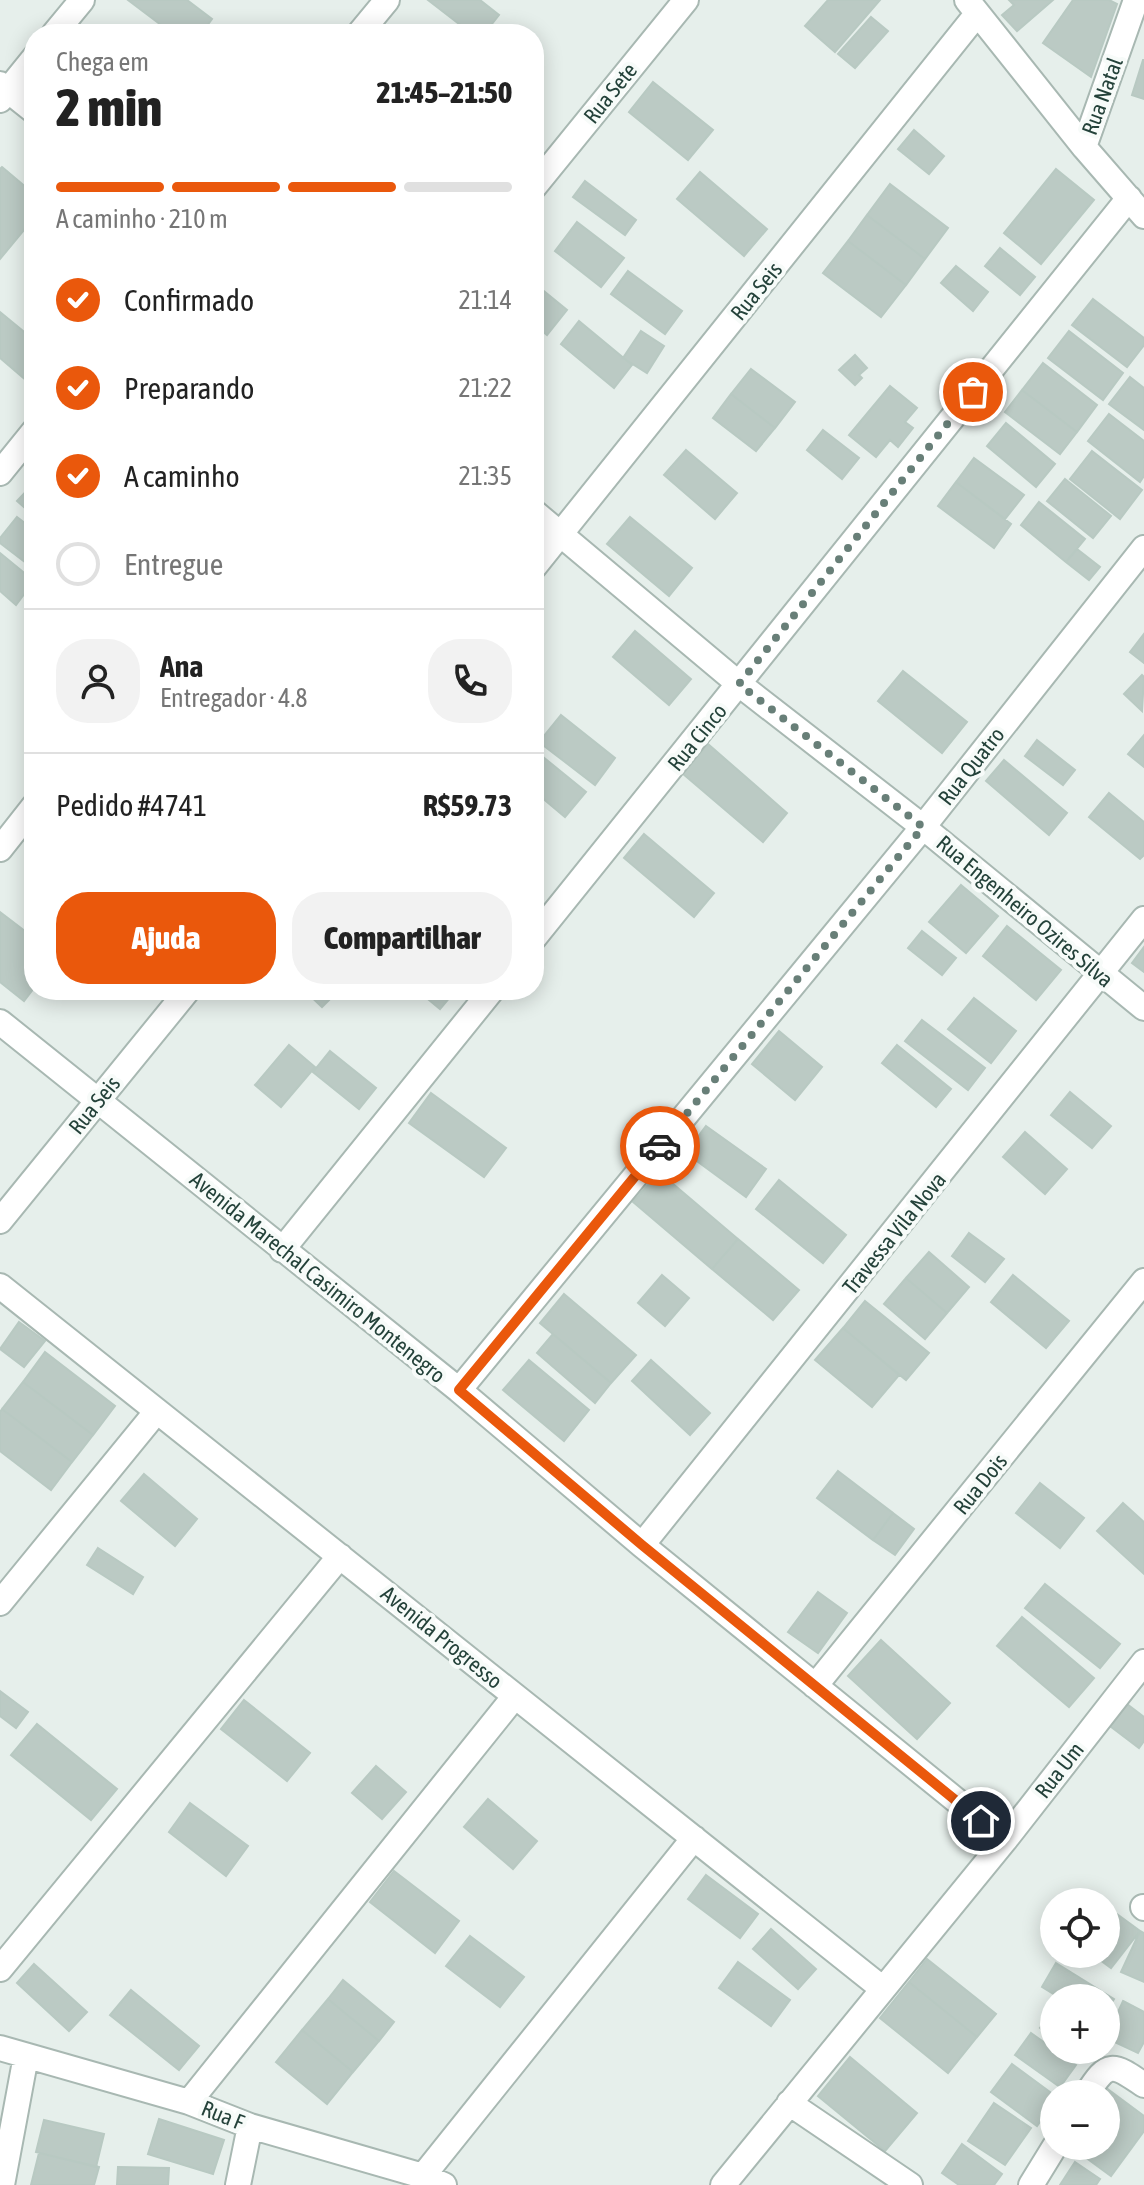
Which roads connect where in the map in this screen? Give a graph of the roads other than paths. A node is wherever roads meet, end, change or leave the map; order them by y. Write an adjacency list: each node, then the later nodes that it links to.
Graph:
1 (82, 0): 6 (street)
2 (387, 0): 7 (street)
3 (686, 0): 12 (street, Rua Sete)
4 (1136, 0): 11 (street, Rua Natal)
5 (972, 7): 11 (street); 17 (street, Rua Seis)
6 (62, 24)
7 (367, 24)
8 (24, 68): 9 (street)
9 (2, 91): 10 (street)
10 (24, 105)
11 (1084, 147): 13 (street)
12 (544, 175)
13 (1137, 207): 20 (street, Rua Cinco)
14 (24, 443): 15 (street)
15 (0, 473)
16 (544, 520): 17 (street, Rua Engenheiro Ozires Silva)
17 (561, 534): 19 (street, Rua Seis); 20 (street, Rua Engenheiro Ozires Silva)
18 (1144, 548): 22 (street, Rua Quatro)
19 (544, 555)
20 (739, 684): 22 (street, Rua Engenheiro Ozires Silva); 25 (street, Rua Cinco)
21 (24, 819): 23 (street)
22 (923, 827): 26 (street, Rua Engenheiro Ozires Silva); 36 (street, Rua Quatro)
23 (0, 849)
24 (1144, 919): 26 (street, Travessa Vila Nova)
25 (544, 926)
26 (1101, 975): 29 (street, Rua Engenheiro Ozires Silva); 38 (street, Travessa Vila Nova)
27 (180, 1000): 31 (street, Rua Seis)
28 (484, 1000): 33 (street)
29 (1144, 1008)
30 (0, 1022): 31 (street, Avenida Marechal Casimiro Montenegro)
31 (98, 1100): 32 (street, Rua Seis); 33 (street, Avenida Marechal Casimiro Montenegro)
32 (0, 1221)
33 (282, 1250): 36 (street, Avenida Marechal Casimiro Montenegro)
34 (1144, 1281): 42 (street, Rua Dois)
35 (0, 1286): 37 (street, Avenida Progresso)
36 (459, 1390): 38 (street, Avenida Marechal Casimiro Montenegro)
37 (157, 1411): 39 (street, Avenida Progresso); 40 (street)
38 (642, 1545): 42 (street, Avenida Marechal Casimiro Montenegro)
39 (340, 1556): 43 (street, Avenida Progresso); 46 (street)
40 (0, 1603)
41 (1144, 1662): 45 (street, Rua Um)
42 (815, 1686): 45 (street, Avenida Marechal Casimiro Montenegro)
43 (515, 1696): 44 (street, Avenida Progresso); 52 (street)
44 (694, 1838): 47 (street, Avenida Progresso); 56 (street)
45 (1005, 1840): 47 (street, Rua Um)
46 (0, 1969)
47 (883, 1989): 53 (street, Rua Um)
48 (0, 2048): 49 (street, Rua F)
49 (26, 2056): 52 (street, Rua F); 57 (street)
50 (1096, 2080): 51 (street)
51 (1144, 2085)
52 (189, 2102): 54 (street, Rua F)
53 (789, 2103): 59 (street); 60 (street)
54 (250, 2126): 56 (street, Rua F); 58 (street)
55 (1046, 2160): 61 (street)
56 (434, 2180)
57 (2, 2185)
58 (238, 2185)
59 (723, 2185)
60 (910, 2185)
61 (1031, 2185)

